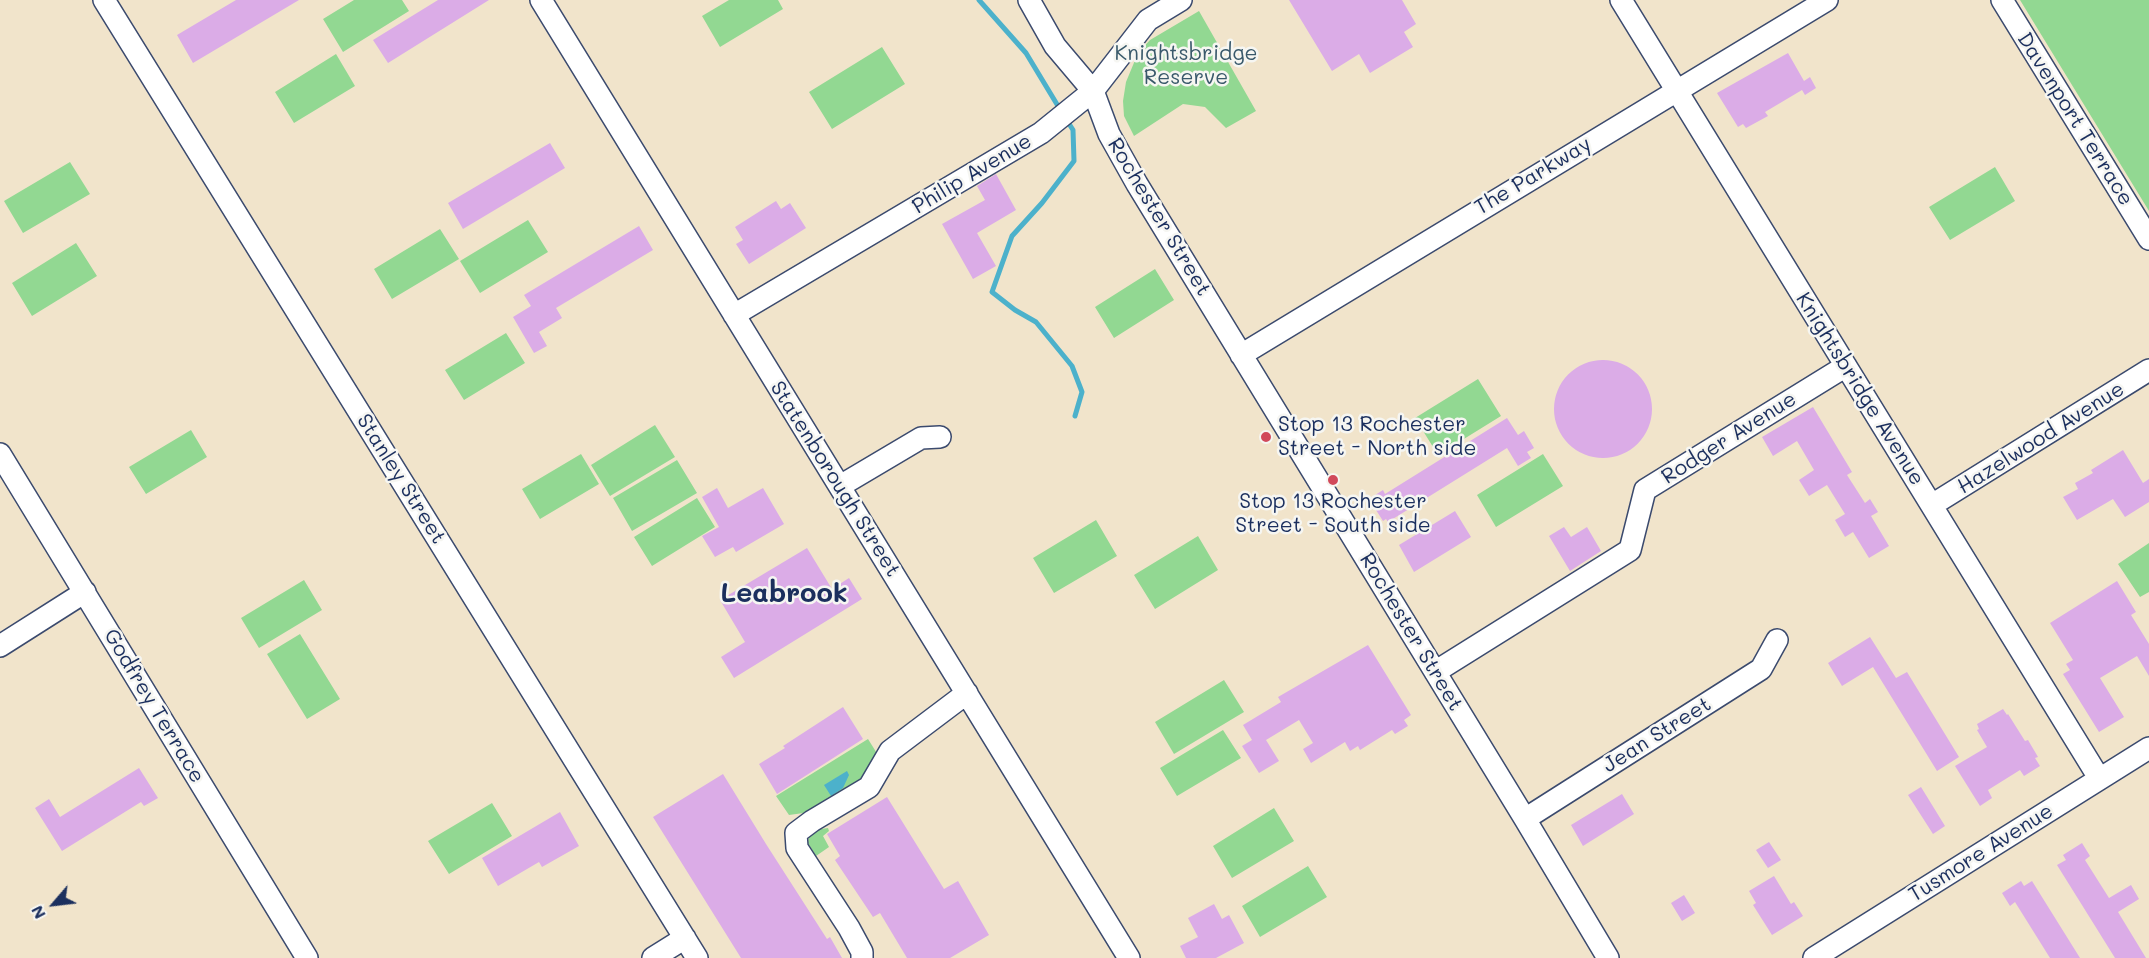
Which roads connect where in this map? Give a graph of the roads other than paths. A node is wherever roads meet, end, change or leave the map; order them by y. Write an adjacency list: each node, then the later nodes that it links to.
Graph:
1 (104, 0): 27 (street, Stanley Street)
2 (541, 0): 11 (street, Statenborough Street)
3 (1029, 0): 9 (street, Rochester Street)
4 (1181, 0): 9 (street, Philip Avenue)
5 (1621, 0): 8 (street, Knightsbridge Avenue)
6 (1827, 0): 8 (street, The Parkway)
7 (2002, 0): 10 (street, Davenport Terrace)
8 (1676, 90): 12 (street, The Parkway); 13 (street, Knightsbridge Avenue)
9 (1093, 91): 11 (street, Philip Avenue); 12 (street, Rochester Street)
10 (2149, 239)
11 (735, 315): 17 (street, Statenborough Street)
12 (1241, 355): 22 (street, Rochester Street)
13 (1846, 366): 18 (street, Knightsbridge Avenue); 22 (street, Rodger Avenue)
14 (2149, 370): 18 (street, Hazelwood Avenue)
15 (940, 437): 17 (street)
16 (0, 454): 19 (street, Godfrey Terrace)
17 (840, 486): 23 (street, Statenborough Street)
18 (1932, 505): 25 (street, Knightsbridge Avenue)
19 (85, 592): 21 (street); 28 (street, Godfrey Terrace)
20 (1777, 640): 26 (street, Jean Street)
21 (0, 645)
22 (1435, 672): 26 (street, Rochester Street)
23 (967, 693): 31 (street); 32 (street, Statenborough Street)
24 (2149, 748): 25 (street, Tusmore Avenue)
25 (2100, 778): 34 (street, Tusmore Avenue)
26 (1525, 819): 33 (street, Rochester Street)
27 (685, 938): 29 (street); 30 (street, Stanley Street)
28 (307, 958)
29 (653, 958)
30 (697, 958)
31 (862, 958)
32 (1129, 958)
33 (1608, 958)
34 (1814, 958)

